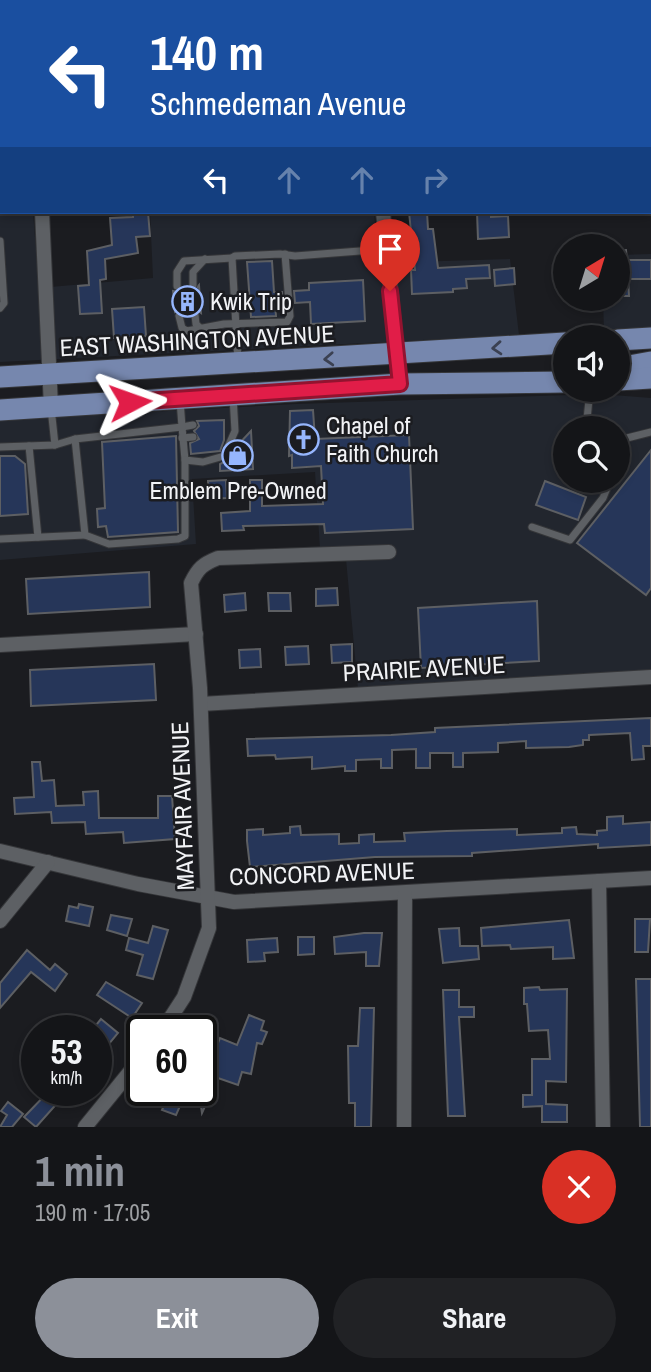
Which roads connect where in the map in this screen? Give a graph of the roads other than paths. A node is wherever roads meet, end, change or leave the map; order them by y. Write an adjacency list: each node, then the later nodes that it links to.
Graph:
1 (0, 91): 2 (lane)
2 (0, 107)
3 (42, 214): 24 (street)
4 (383, 214): 6 (street)
5 (0, 241): 12 (lane)
6 (386, 248): 7 (lane); 20 (street)
7 (285, 254): 8 (lane); 15 (lane)
8 (232, 258): 9 (lane); 15 (lane)
9 (206, 259): 10 (lane); 11 (lane)
10 (193, 285)
11 (177, 286)
12 (0, 307)
13 (195, 315): 16 (lane)
14 (179, 316): 16 (lane)
15 (236, 324): 16 (lane); 22 (lane)
16 (202, 330)
17 (651, 338): 18 (main road)
18 (630, 339)
19 (553, 344): 20 (main road, EAST WASHINGTON AVENUE, one-way to 20)
20 (397, 355): 22 (main road, EAST WASHINGTON AVENUE, one-way to 22); 29 (street)
21 (651, 362): 23 (main road)
22 (238, 363): 24 (main road, EAST WASHINGTON AVENUE)
23 (630, 366)
24 (52, 374): 25 (main road, EAST WASHINGTON AVENUE); 32 (street)
25 (0, 377)
26 (651, 378): 27 (main road)
27 (630, 379)
28 (553, 382): 29 (main road)
29 (400, 384): 30 (main road)
30 (233, 395): 31 (main road); 34 (lane)
31 (180, 399): 32 (main road); 37 (lane)
32 (51, 407): 33 (main road); 45 (lane)
33 (0, 410)
34 (235, 423): 35 (lane); 39 (lane)
35 (224, 424)
36 (192, 425): 37 (lane)
37 (182, 427): 43 (lane); 44 (lane)
38 (651, 432): 42 (lane)
39 (234, 434): 40 (lane); 48 (lane)
40 (224, 435)
41 (193, 437): 44 (lane)
42 (630, 437)
43 (75, 439): 45 (lane); 51 (lane)
44 (182, 439): 48 (lane)
45 (55, 445): 46 (lane)
46 (29, 446): 47 (lane); 52 (lane)
47 (0, 447)
48 (185, 460): 51 (lane)
49 (606, 493): 50 (lane)
50 (532, 527)
51 (85, 535): 52 (lane)
52 (38, 537): 53 (lane)
53 (0, 539)
54 (389, 552): 55 (street, MAYFAIR AVENUE)
55 (196, 634): 56 (street); 58 (street, MAYFAIR AVENUE)
56 (0, 645)
57 (651, 677): 58 (street, PRAIRIE AVENUE)
58 (201, 704): 64 (street, MAYFAIR AVENUE)
59 (0, 851): 60 (street, CONCORD AVENUE)
60 (48, 862): 64 (street, CONCORD AVENUE); 65 (street)
61 (651, 878): 62 (street, CONCORD AVENUE)
62 (599, 881): 63 (street, CONCORD AVENUE); 70 (street)
63 (405, 894): 64 (street, CONCORD AVENUE); 69 (street)
64 (209, 898): 66 (street, MAYFAIR AVENUE)
65 (0, 921)
66 (172, 1015)
67 (126, 1077): 68 (street)
68 (85, 1127)
69 (404, 1127)
70 (603, 1127)

